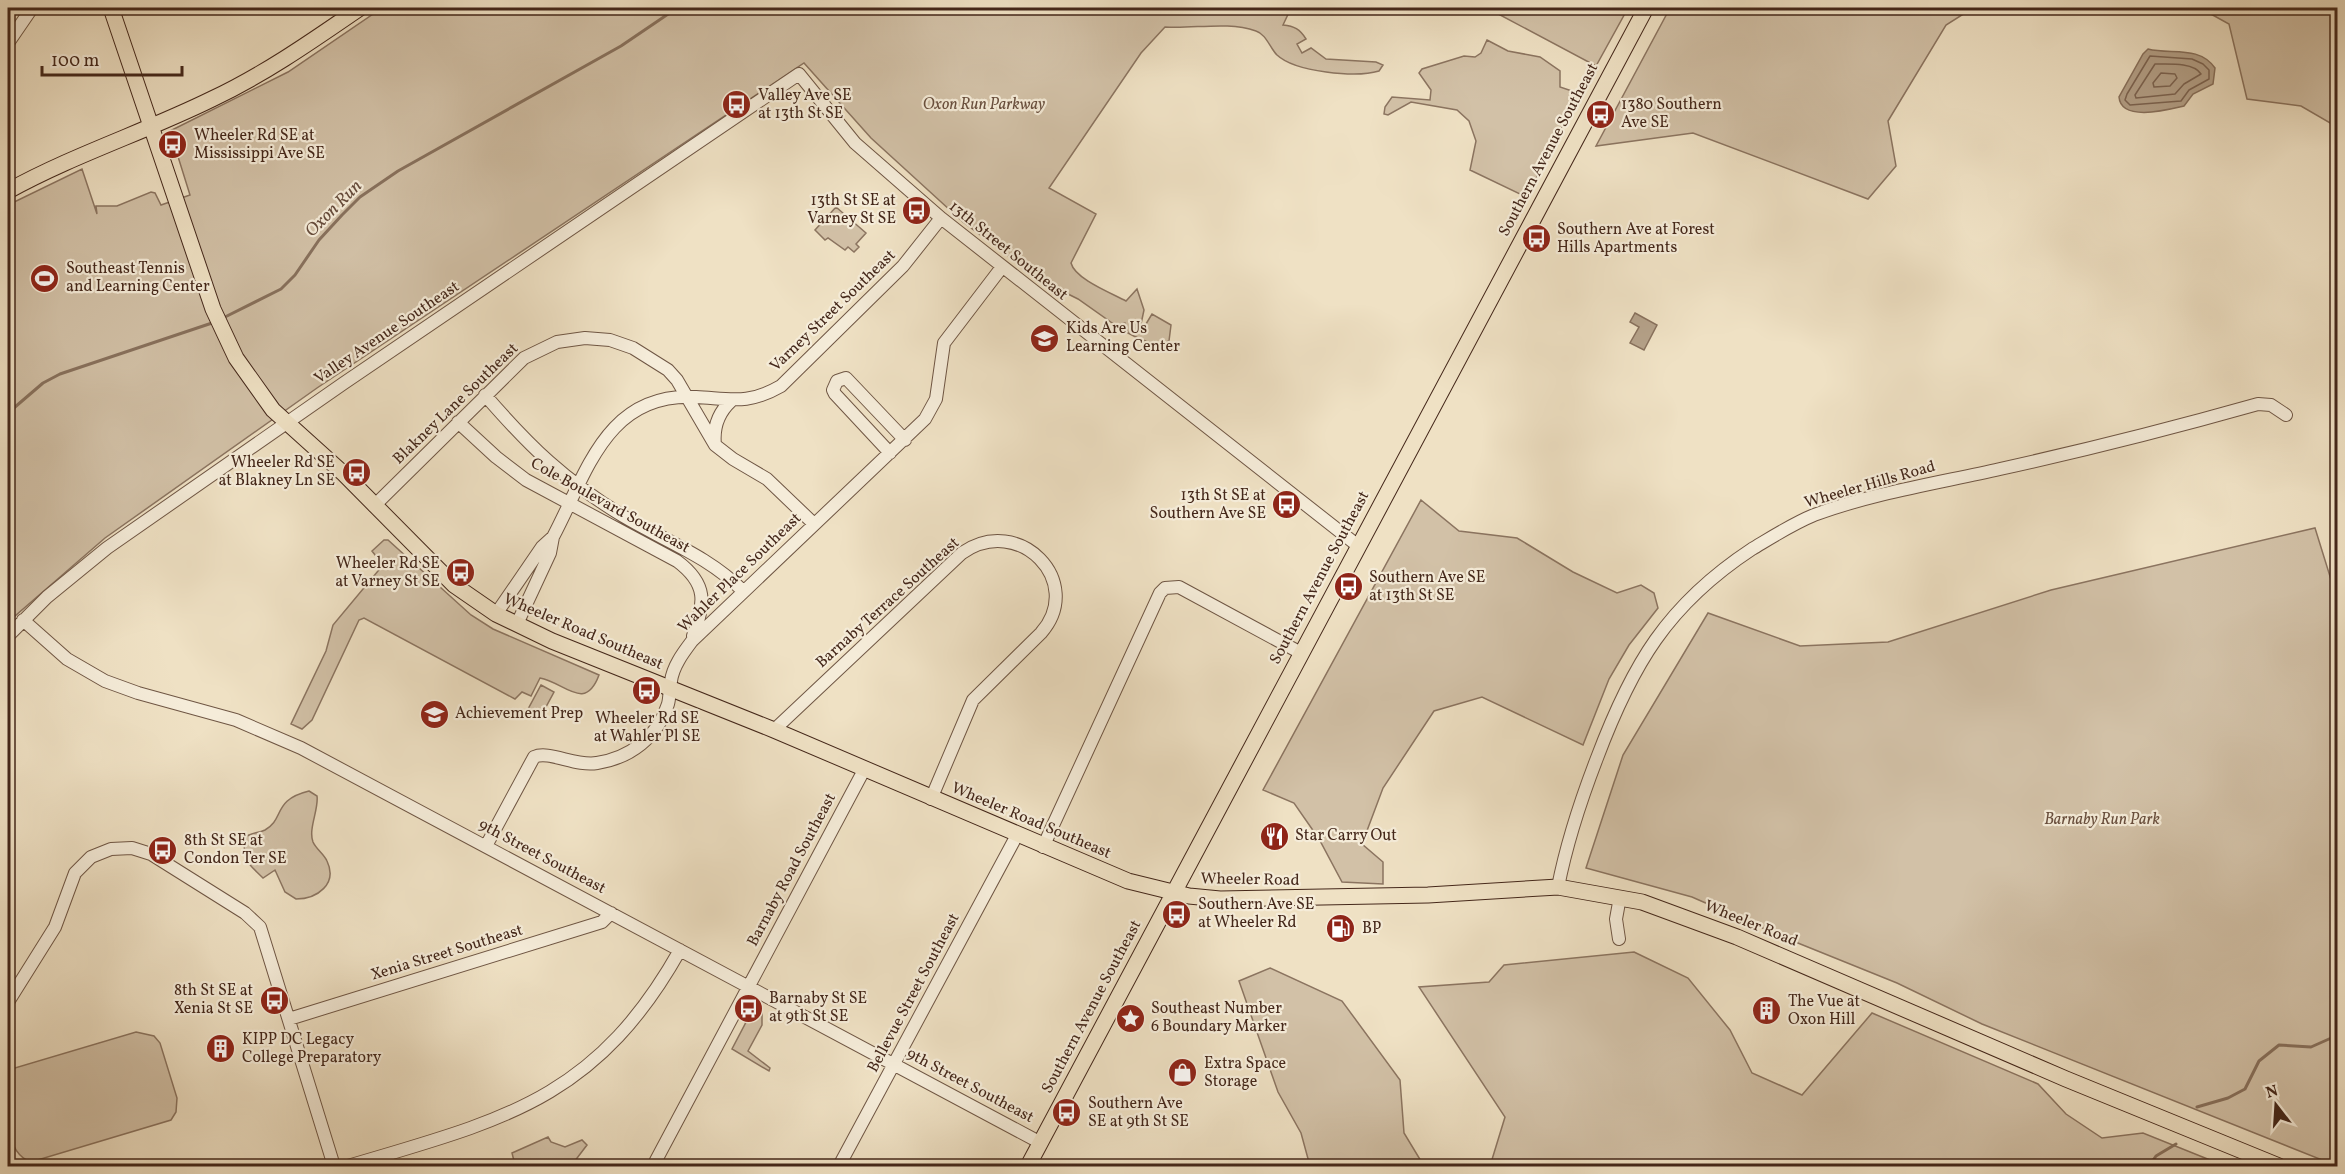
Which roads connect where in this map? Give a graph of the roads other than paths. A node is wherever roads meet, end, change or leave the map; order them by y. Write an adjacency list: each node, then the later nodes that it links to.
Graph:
1 (33, 8): 5 (street)
2 (111, 8): 7 (main road, Wheeler Road Southeast)
3 (360, 8): 7 (main road)
4 (1646, 8): 27 (main road, Southern Avenue Southeast)
5 (8, 43)
6 (799, 74): 9 (street, 13th Street Southeast); 16 (street, Valley Avenue Southeast)
7 (152, 125): 8 (main road); 16 (main road, Wheeler Road Southeast)
8 (8, 191)
9 (940, 218): 10 (street, 13th Street Southeast); 13 (street, Varney Street Southeast)
10 (1002, 267): 17 (street, Wahler Place Southeast); 27 (street, 13th Street Southeast)
11 (485, 395): 12 (street, Blakney Lane Southeast); 15 (street, Blakney Lane Southeast); 20 (street, Cole Boulevard Southeast)
12 (687, 397): 13 (street, Varney Street Southeast); 18 (street, Blakney Lane Southeast); 20 (street, Varney Street Southeast)
13 (731, 401): 18 (street)
14 (2286, 415): 44 (street, Wheeler Hills Road)
15 (458, 422): 21 (street, Cole Boulevard Southeast); 22 (street, Blakney Lane Southeast)
16 (288, 423): 22 (main road, Wheeler Road Southeast); 32 (street, Valley Avenue Southeast)
17 (905, 440): 19 (street, Wahler Place Southeast); 19 (street)
18 (715, 445): 24 (street, Blakney Lane Southeast)
19 (890, 453): 24 (street, Wahler Place Southeast)
20 (579, 488): 21 (street, Varney Street Southeast); 23 (street, Cole Boulevard Southeast)
21 (570, 505): 25 (street, Cole Boulevard Southeast); 26 (street, Varney Street Southeast)
22 (374, 506): 31 (main road, Wheeler Road Southeast)
23 (628, 518): 25 (street); 28 (street, Cole Boulevard Southeast)
24 (814, 524): 30 (street, Wahler Place Southeast)
25 (623, 533): 29 (street, Cole Boulevard Southeast)
26 (553, 537): 31 (street, Varney Street Southeast); 33 (street, Varney Street Southeast)
27 (1357, 545): 36 (main road, Southern Avenue Southeast)
28 (705, 559): 29 (street); 30 (street, Cole Boulevard Southeast)
29 (695, 579): 35 (street, Cole Boulevard Southeast)
30 (743, 591): 35 (street, Wahler Place Southeast)
31 (496, 614): 33 (main road, Wheeler Road Southeast)
32 (23, 620): 34 (street, Valley Avenue Southeast); 42 (street, 9th Street Southeast)
33 (517, 624): 37 (main road, Wheeler Road Southeast)
34 (8, 636)
35 (692, 640): 37 (street, Wahler Place Southeast)
36 (1301, 653): 43 (street); 45 (main road, Southern Avenue Southeast)
37 (670, 688): 38 (main road, Wheeler Road Southeast); 42 (street, Wahler Place Southeast)
38 (774, 730): 39 (main road, Wheeler Road Southeast); 40 (street, Barnaby Terrace Southeast)
39 (864, 770): 40 (main road, Wheeler Road Southeast); 50 (street, Barnaby Road Southeast)
40 (931, 799): 41 (main road, Wheeler Road Southeast)
41 (1017, 835): 43 (main road, Wheeler Road Southeast); 53 (street, Bellevue Street Southeast)
42 (486, 846): 47 (street, 9th Street Southeast)
43 (1043, 847): 45 (main road, Wheeler Road Southeast)
44 (1558, 887): 45 (main road, Wheeler Road); 46 (main road, Wheeler Road)
45 (1174, 893): 54 (main road, Southern Avenue Southeast)
46 (1620, 897): 48 (street); 60 (main road, Wheeler Road)
47 (611, 913): 49 (street, 9th Street Southeast); 52 (street, Xenia Street Southeast)
48 (1619, 939)
49 (680, 950): 50 (street, 9th Street Southeast); 56 (street)
50 (749, 986): 53 (street, 9th Street Southeast); 57 (street, Barnaby Road Southeast)
51 (8, 1002): 52 (street)
52 (289, 1019): 55 (street)
53 (895, 1065): 54 (street, 9th Street Southeast); 58 (street, Bellevue Street Southeast)
54 (1041, 1143): 59 (main road, Southern Avenue Southeast)
55 (334, 1167)
56 (348, 1167)
57 (653, 1167)
58 (839, 1167)
59 (1028, 1167)
60 (2279, 1167)

